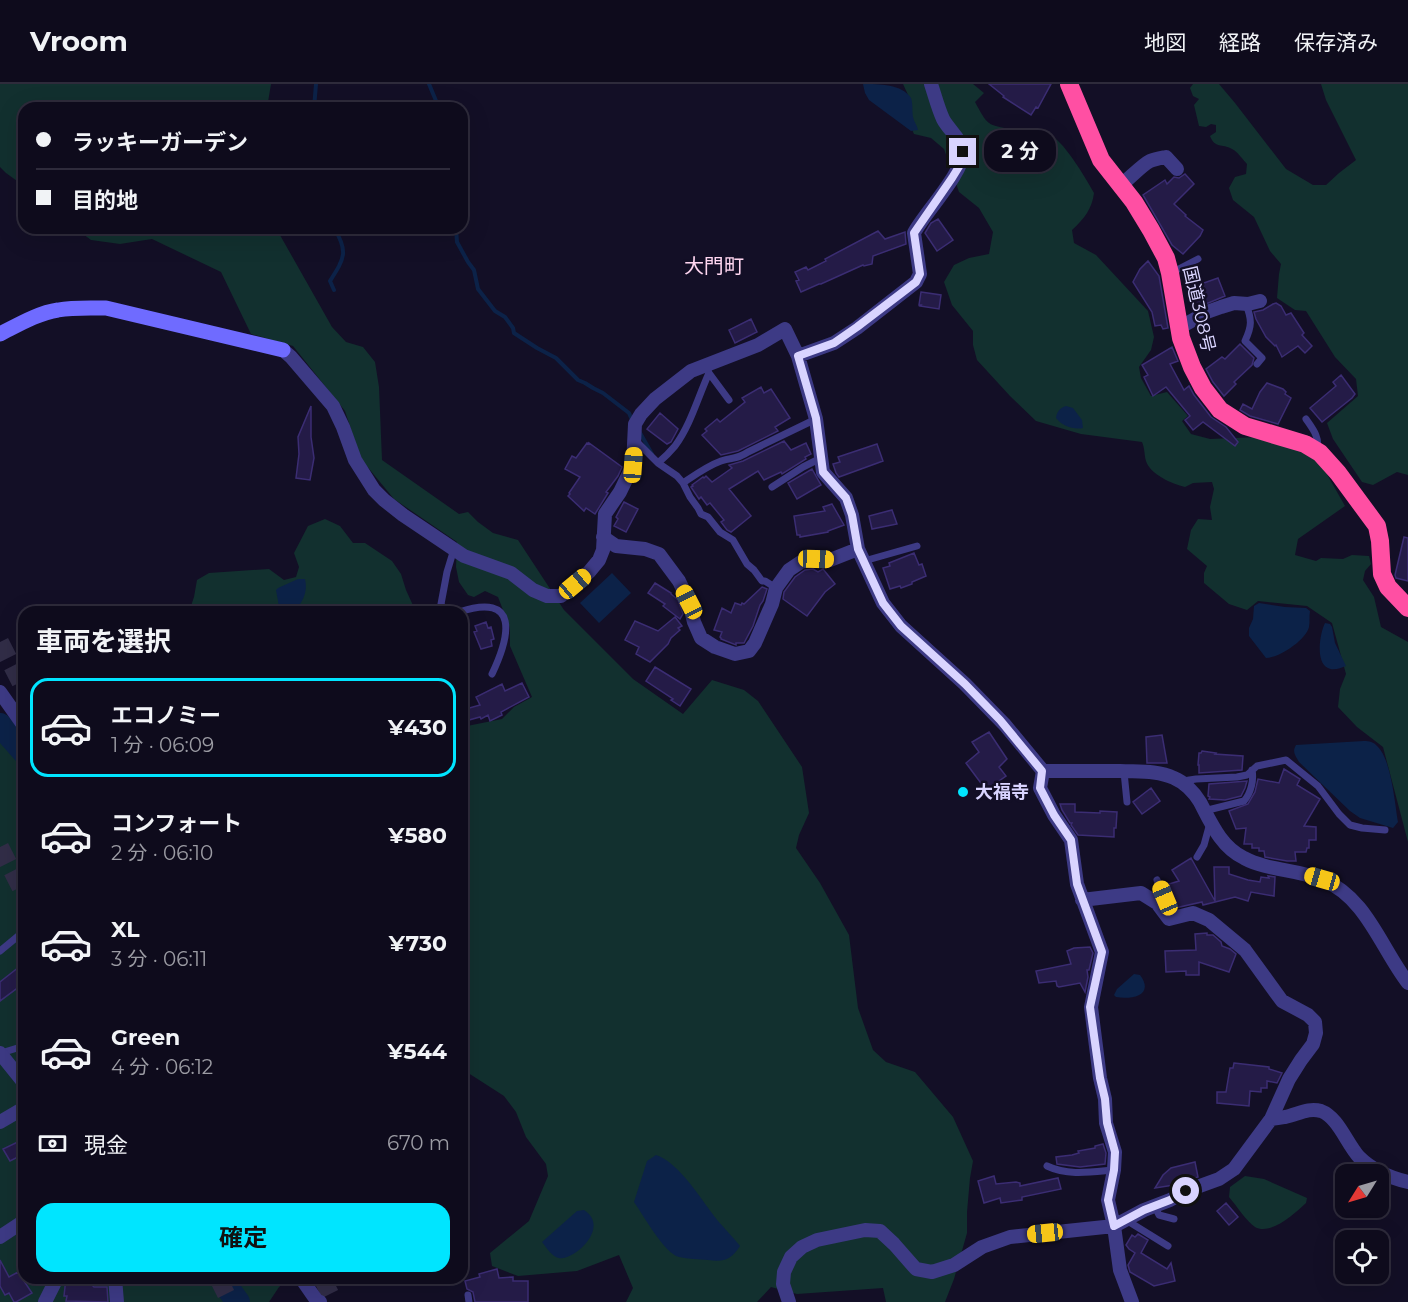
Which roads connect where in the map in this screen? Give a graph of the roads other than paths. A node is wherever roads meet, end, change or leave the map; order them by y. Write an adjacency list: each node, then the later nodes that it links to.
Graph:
1 (931, 84): 11 (street)
2 (1069, 84): 4 (highway, 国道308号)
3 (1177, 169): 4 (street)
4 (1121, 185): 6 (highway, 国道308号)
5 (1198, 260): 6 (lane)
6 (1170, 273): 8 (highway, 国道308号)
7 (1253, 303): 8 (street); 12 (lane)
8 (1179, 328): 18 (highway, 国道308号)
9 (0, 334): 10 (street)
10 (283, 350): 25 (street)
11 (798, 356): 13 (street); 15 (street)
12 (1257, 364)
13 (708, 369): 14 (lane); 17 (street); 20 (lane)
14 (729, 400)
15 (816, 418): 19 (street); 21 (lane)
16 (1306, 418): 18 (lane)
17 (634, 439): 20 (lane); 23 (street)
18 (1316, 451): 29 (highway, 国道308号)
19 (821, 458): 22 (lane); 26 (street)
20 (658, 463): 21 (lane)
21 (683, 483): 27 (lane)
22 (772, 488)
23 (603, 537): 25 (street); 27 (street)
24 (917, 546): 26 (lane)
25 (454, 549): 28 (lane)
26 (861, 555): 27 (street); 35 (street)
27 (776, 588)
28 (442, 606)
29 (1408, 608)
30 (468, 609): 31 (lane)
31 (492, 674)
32 (0, 692): 33 (street)
33 (18, 718)
34 (1252, 770): 37 (lane); 39 (lane); 40 (lane)
35 (1042, 771): 36 (street); 43 (street)
36 (1124, 772): 37 (street); 38 (lane)
37 (1180, 782): 39 (street)
38 (1127, 802)
39 (1207, 817): 41 (lane); 47 (street)
40 (1385, 830)
41 (1197, 857)
42 (1157, 880): 44 (lane)
43 (1082, 900): 44 (street); 55 (street)
44 (1173, 917): 52 (street)
45 (18, 936): 46 (lane)
46 (0, 951)
47 (1408, 983)
48 (18, 1048): 49 (lane)
49 (0, 1053): 50 (street)
50 (18, 1076)
51 (18, 1112): 53 (street)
52 (1271, 1119): 56 (street); 57 (street)
53 (0, 1122)
54 (1047, 1166): 55 (lane)
55 (1114, 1170): 59 (street)
56 (1408, 1182)
57 (1155, 1207): 58 (lane); 59 (street)
58 (1174, 1219)
59 (1120, 1223): 62 (lane); 69 (street); 70 (street)
60 (18, 1225): 61 (street)
61 (0, 1237)
62 (1168, 1246)
63 (54, 1284): 66 (street)
64 (116, 1284): 67 (street)
65 (306, 1284): 68 (street)
66 (45, 1302)
67 (117, 1302)
68 (320, 1302)
69 (789, 1302)
70 (1131, 1302)

